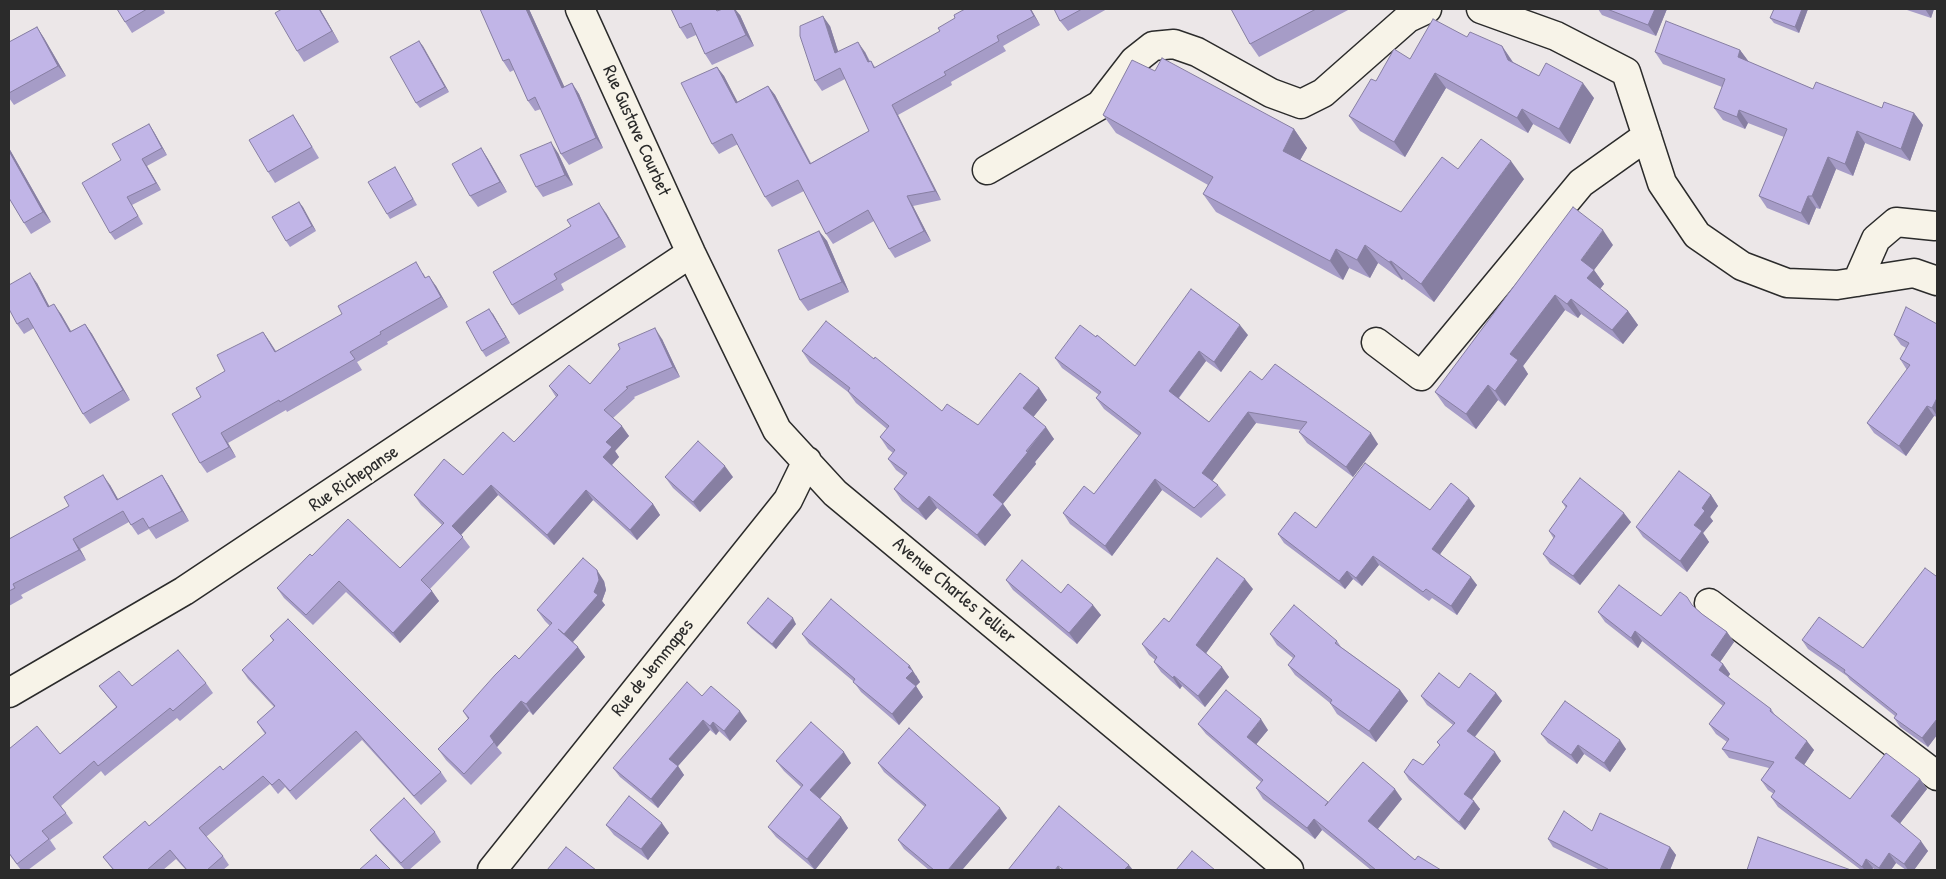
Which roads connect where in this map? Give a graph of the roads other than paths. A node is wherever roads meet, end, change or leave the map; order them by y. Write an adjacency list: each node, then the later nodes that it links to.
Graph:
1 (580, 9): 7 (street, Rue Gustave Courbet)
2 (1427, 9): 5 (street)
3 (1481, 9): 4 (street)
4 (1647, 136): 9 (street); 10 (street)
5 (987, 170)
6 (1935, 226): 9 (street)
7 (692, 253): 11 (street, Avenue Charles Tellier); 13 (street, Rue Richepanse)
8 (1937, 281): 9 (street)
9 (1857, 282)
10 (1376, 342)
11 (807, 461): 15 (street, Rue de Jemmapes); 16 (street, Avenue Charles Tellier)
12 (1710, 602): 14 (street)
13 (9, 693)
14 (1937, 776)
15 (492, 870)
16 (1289, 870)

